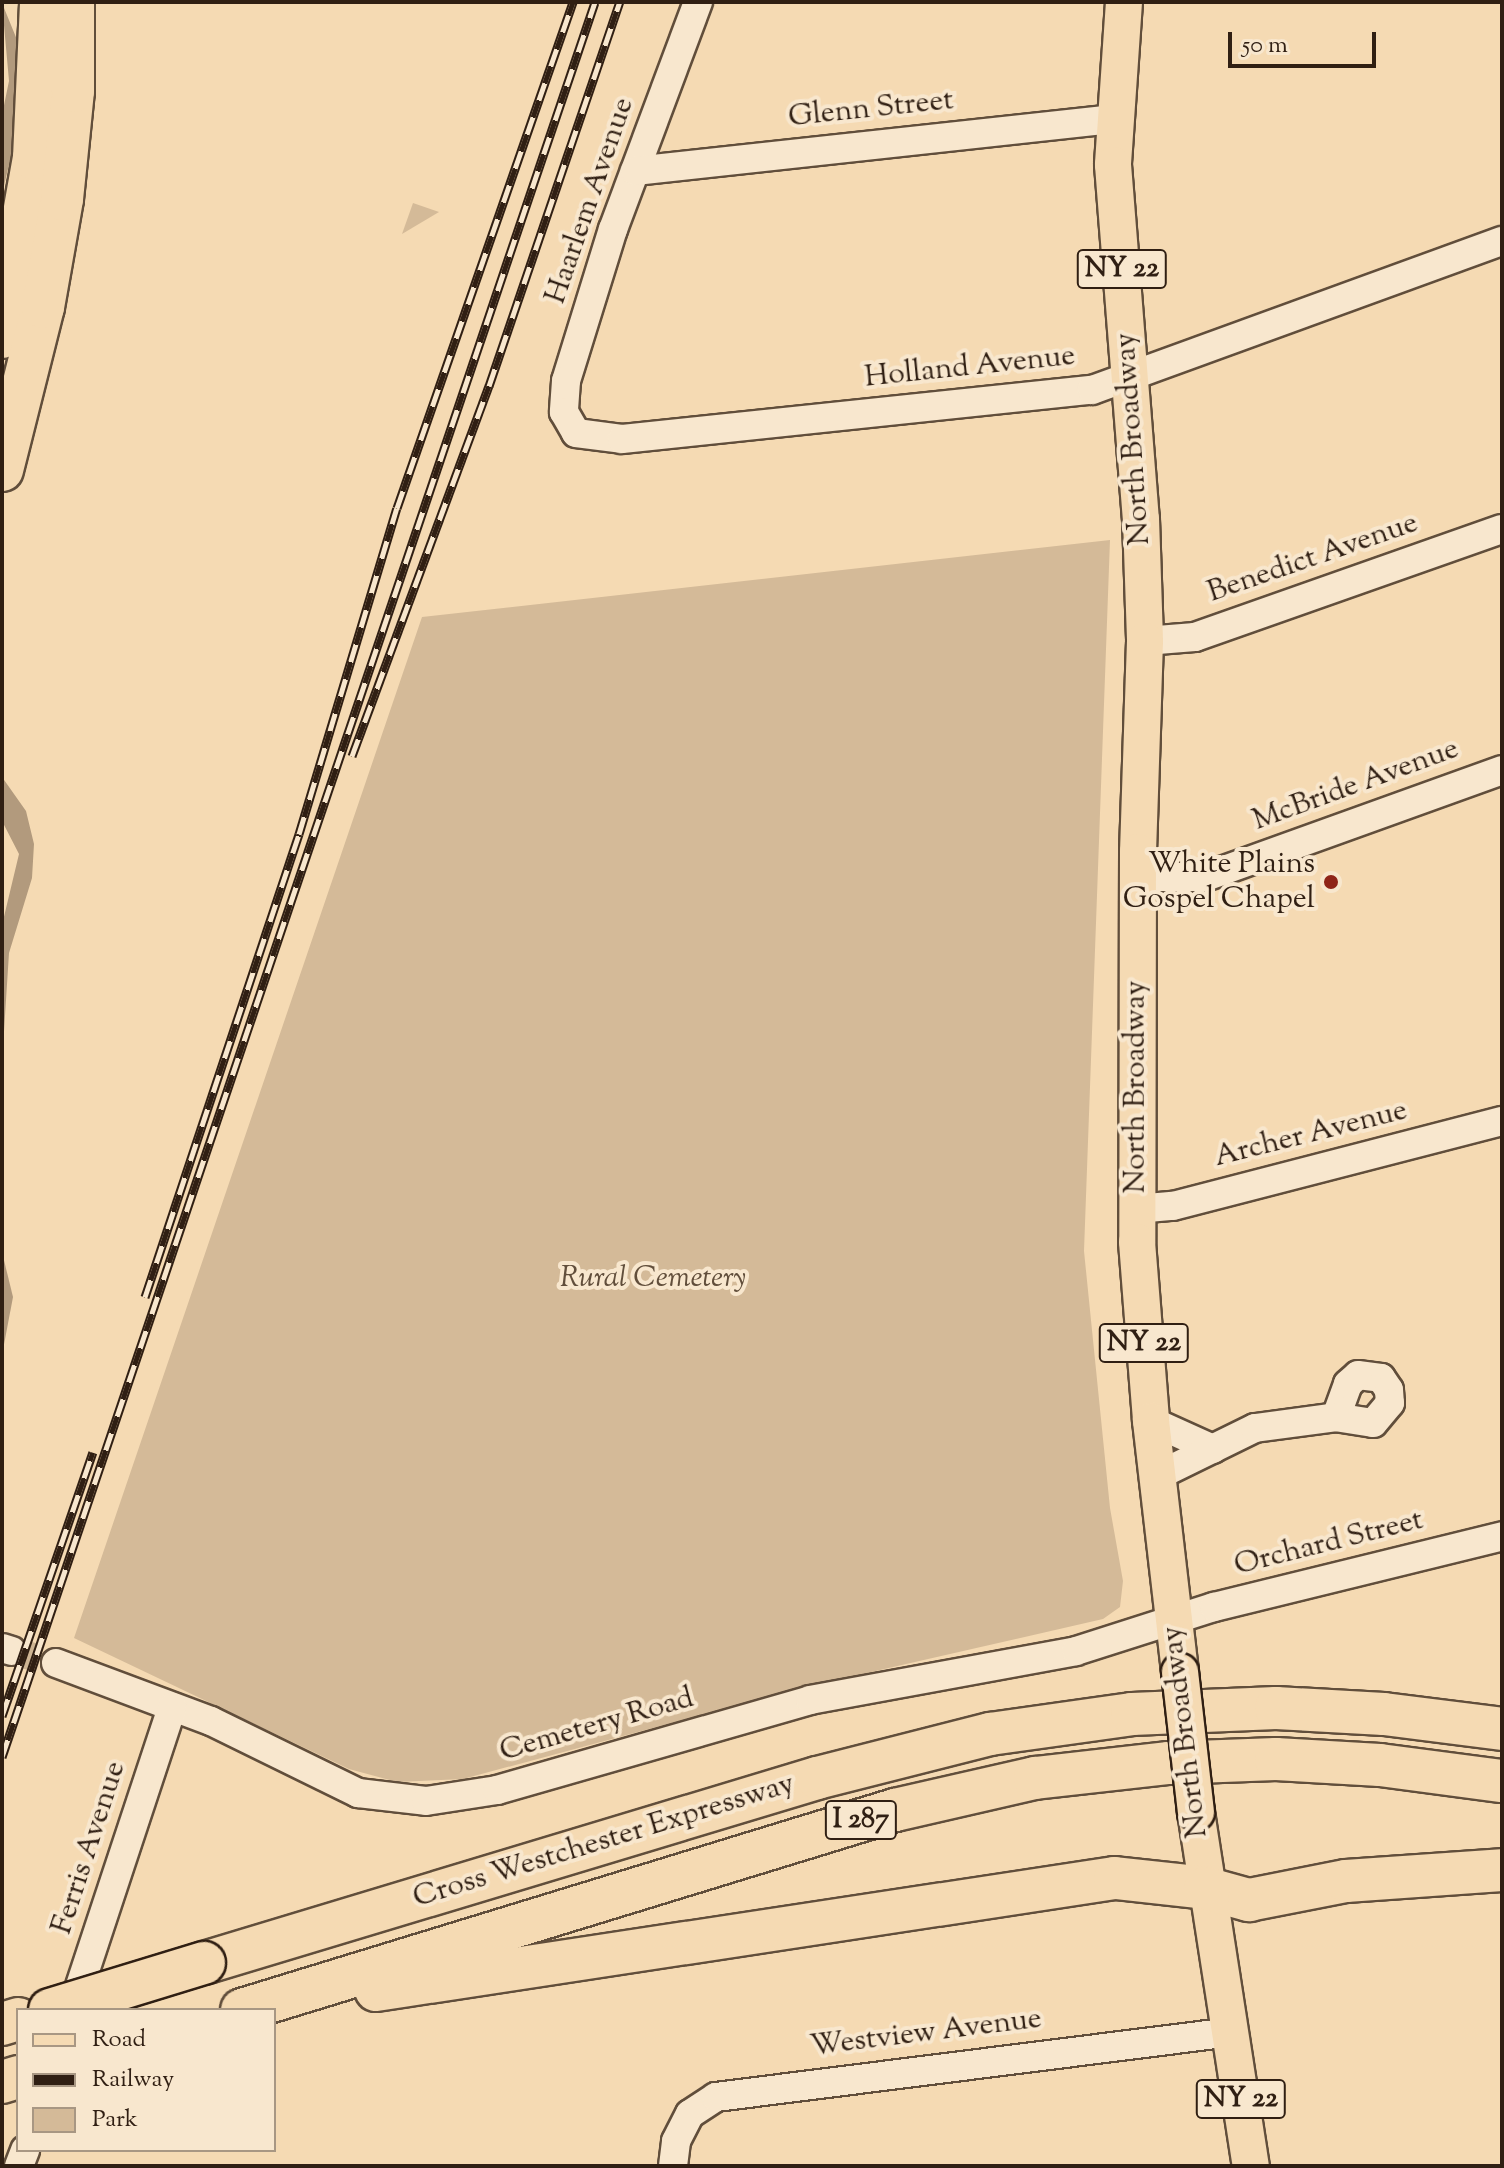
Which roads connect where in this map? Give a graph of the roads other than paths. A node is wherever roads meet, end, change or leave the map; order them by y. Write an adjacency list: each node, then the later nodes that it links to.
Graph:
1 (41, 2): 8 (highway)
2 (73, 2): 11 (highway)
3 (698, 2): 6 (street, Haarlem Avenue)
4 (1124, 2): 5 (main road, North Broadway / NY 22)
5 (1114, 119): 6 (street, Glenn Street); 9 (main road, North Broadway / NY 22)
6 (635, 171): 10 (street, Haarlem Avenue)
7 (1502, 241): 9 (street, Holland Avenue)
8 (2, 337)
9 (1131, 373): 10 (street, Holland Avenue); 13 (main road, North Broadway / NY 22)
10 (568, 425)
11 (2, 470)
12 (1502, 529): 13 (street, Benedict Avenue)
13 (1145, 641): 15 (main road, North Broadway / NY 22)
14 (1502, 770): 15 (street, McBride Avenue)
15 (1138, 877): 17 (main road, North Broadway / NY 22)
16 (1502, 1121): 17 (street, Archer Avenue)
17 (1136, 1209): 19 (main road, North Broadway / NY 22)
18 (1336, 1417): 20 (street)
19 (1151, 1421): 20 (street); 21 (main road, North Broadway / NY 22)
20 (1213, 1449): 21 (street)
21 (1157, 1476): 23 (main road, North Broadway / NY 22)
22 (1502, 1536): 23 (street, Orchard Street)
23 (1173, 1620): 25 (street, Cemetery Road); 29 (main road, North Broadway / NY 22, bridge)
24 (56, 1663): 25 (street, Cemetery Road)
25 (172, 1707): 31 (street, Ferris Avenue)
26 (1502, 1729): 30 (highway, Cross Westchester Expressway / I 287, bridge)
27 (1502, 1781): 32 (highway, Cross Westchester Expressway / I 287)
28 (1502, 1870): 29 (highway)
29 (1205, 1888): 33 (highway); 34 (main road, North Broadway / NY 22)
30 (57, 2008)
31 (73, 2008)
32 (249, 2008)
33 (276, 2009)
34 (1231, 2032): 35 (street, Westview Avenue); 36 (main road, North Broadway / NY 22)
35 (673, 2166)
36 (1251, 2166)

